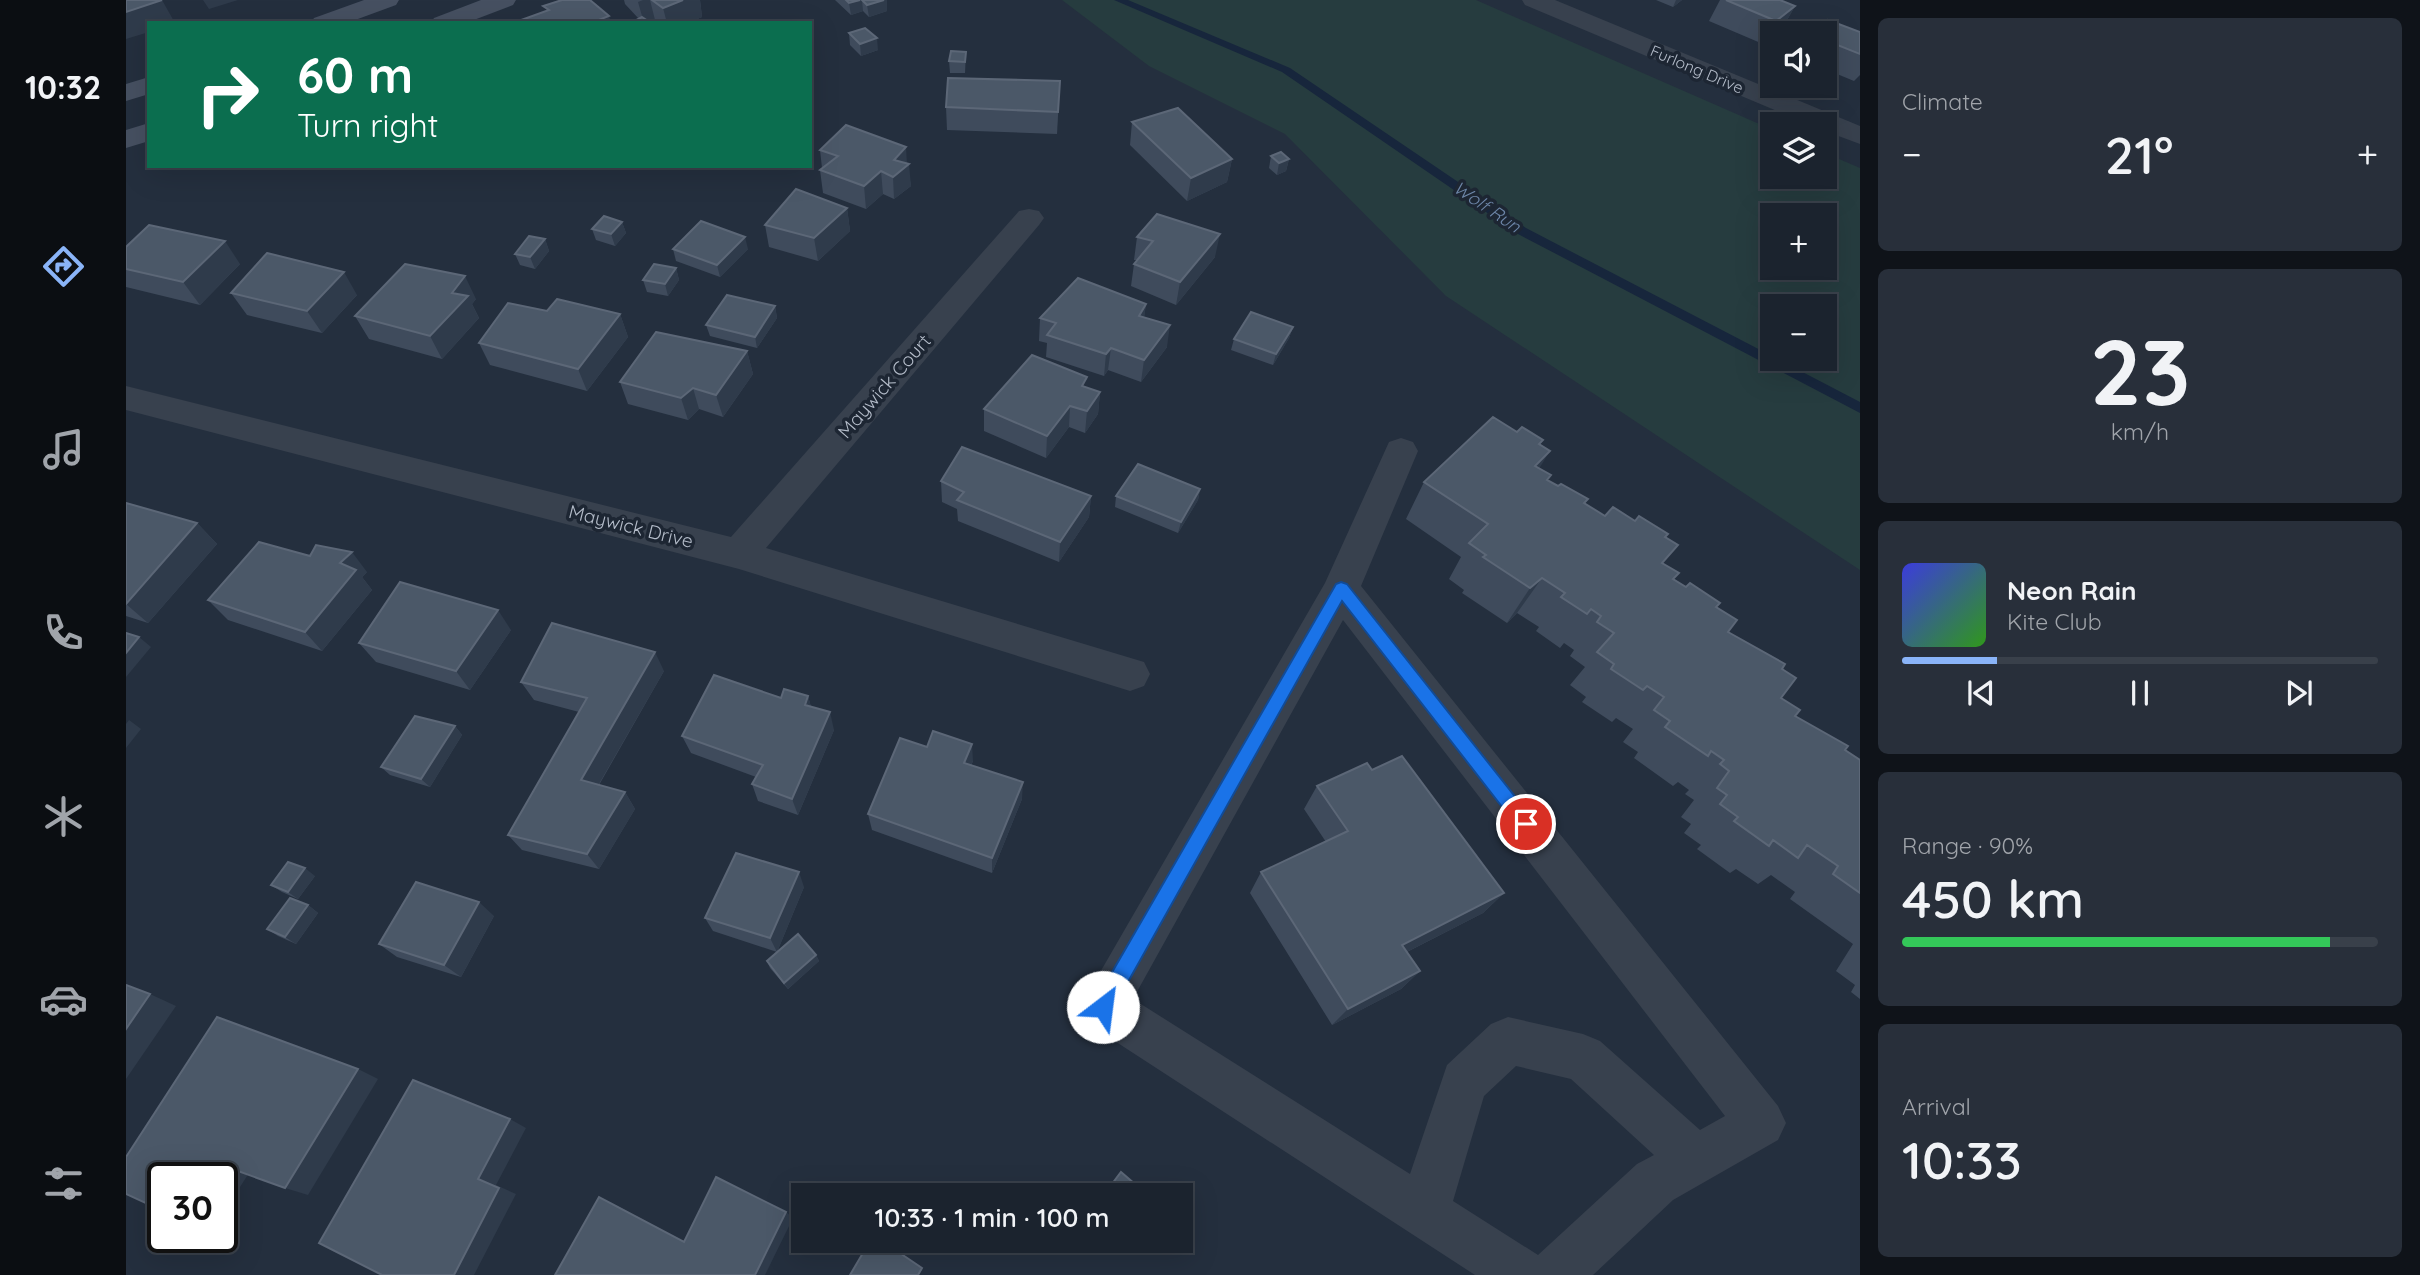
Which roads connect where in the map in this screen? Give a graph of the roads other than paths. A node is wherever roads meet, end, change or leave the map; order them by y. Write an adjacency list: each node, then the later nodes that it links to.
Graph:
1 (387, 0): 4 (street)
2 (504, 0): 5 (street)
3 (1534, 0): 9 (street, Furlong Drive)
4 (329, 21)
5 (448, 21)
6 (147, 86): 7 (street)
7 (126, 93)
8 (147, 132): 10 (street)
9 (1860, 136)
10 (126, 140)
11 (1029, 218): 14 (street, Maywick Court)
12 (126, 398): 14 (street, Maywick Drive)
13 (1401, 451): 15 (street)
14 (739, 554): 16 (street, Maywick Drive)
15 (1341, 589): 17 (street); 18 (street)
16 (1130, 674)
17 (1695, 1159): 18 (street); 20 (street)
18 (1424, 1212): 19 (street)
19 (1522, 1275)
20 (1555, 1275)

